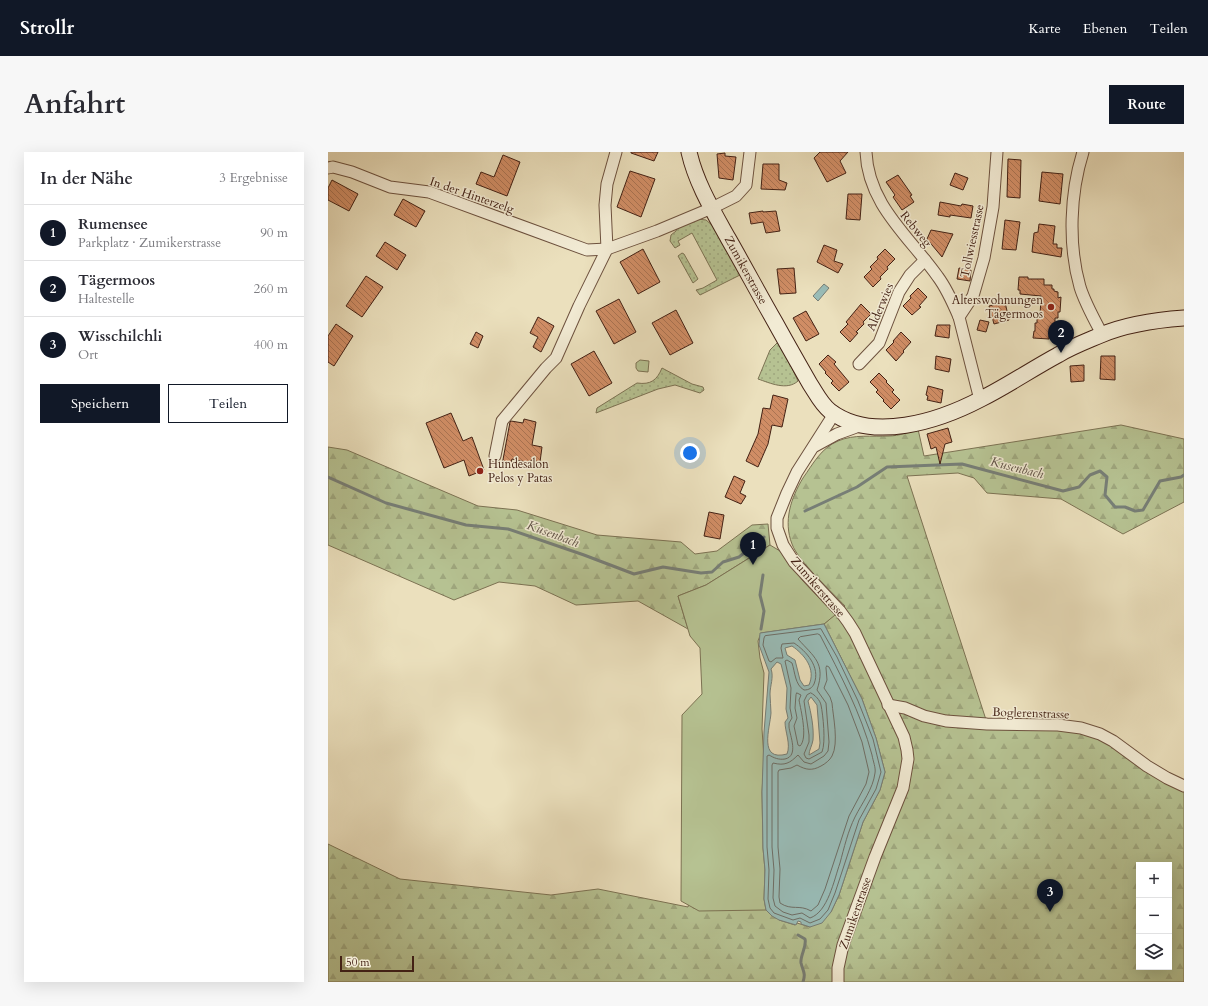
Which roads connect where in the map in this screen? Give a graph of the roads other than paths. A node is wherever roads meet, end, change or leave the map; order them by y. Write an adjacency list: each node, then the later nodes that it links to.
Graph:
1 (616, 152): 9 (street)
2 (689, 152): 8 (main road, Zumikerstrasse)
3 (750, 152): 8 (street)
4 (866, 152): 10 (street, Rebweg)
5 (997, 152): 11 (street, Tollwiesstrasse)
6 (1083, 152): 13 (street)
7 (328, 168): 9 (street, In der Hinterzelg)
8 (712, 208): 9 (street); 16 (main road, Zumikerstrasse)
9 (607, 249): 19 (street)
10 (925, 260): 11 (street, Rebweg); 14 (street, Alderwies)
11 (959, 318): 15 (street)
12 (1184, 318): 13 (main road)
13 (1102, 334): 15 (main road)
14 (859, 364)
15 (980, 400): 17 (main road)
16 (834, 414): 17 (main road); 18 (street, Zumikerstrasse)
17 (862, 425): 18 (street)
18 (811, 449): 20 (street, Zumikerstrasse)
19 (496, 456)
20 (888, 705): 21 (street, Boglerenstrasse); 22 (street, Zumikerstrasse)
21 (1184, 786)
22 (838, 982)

